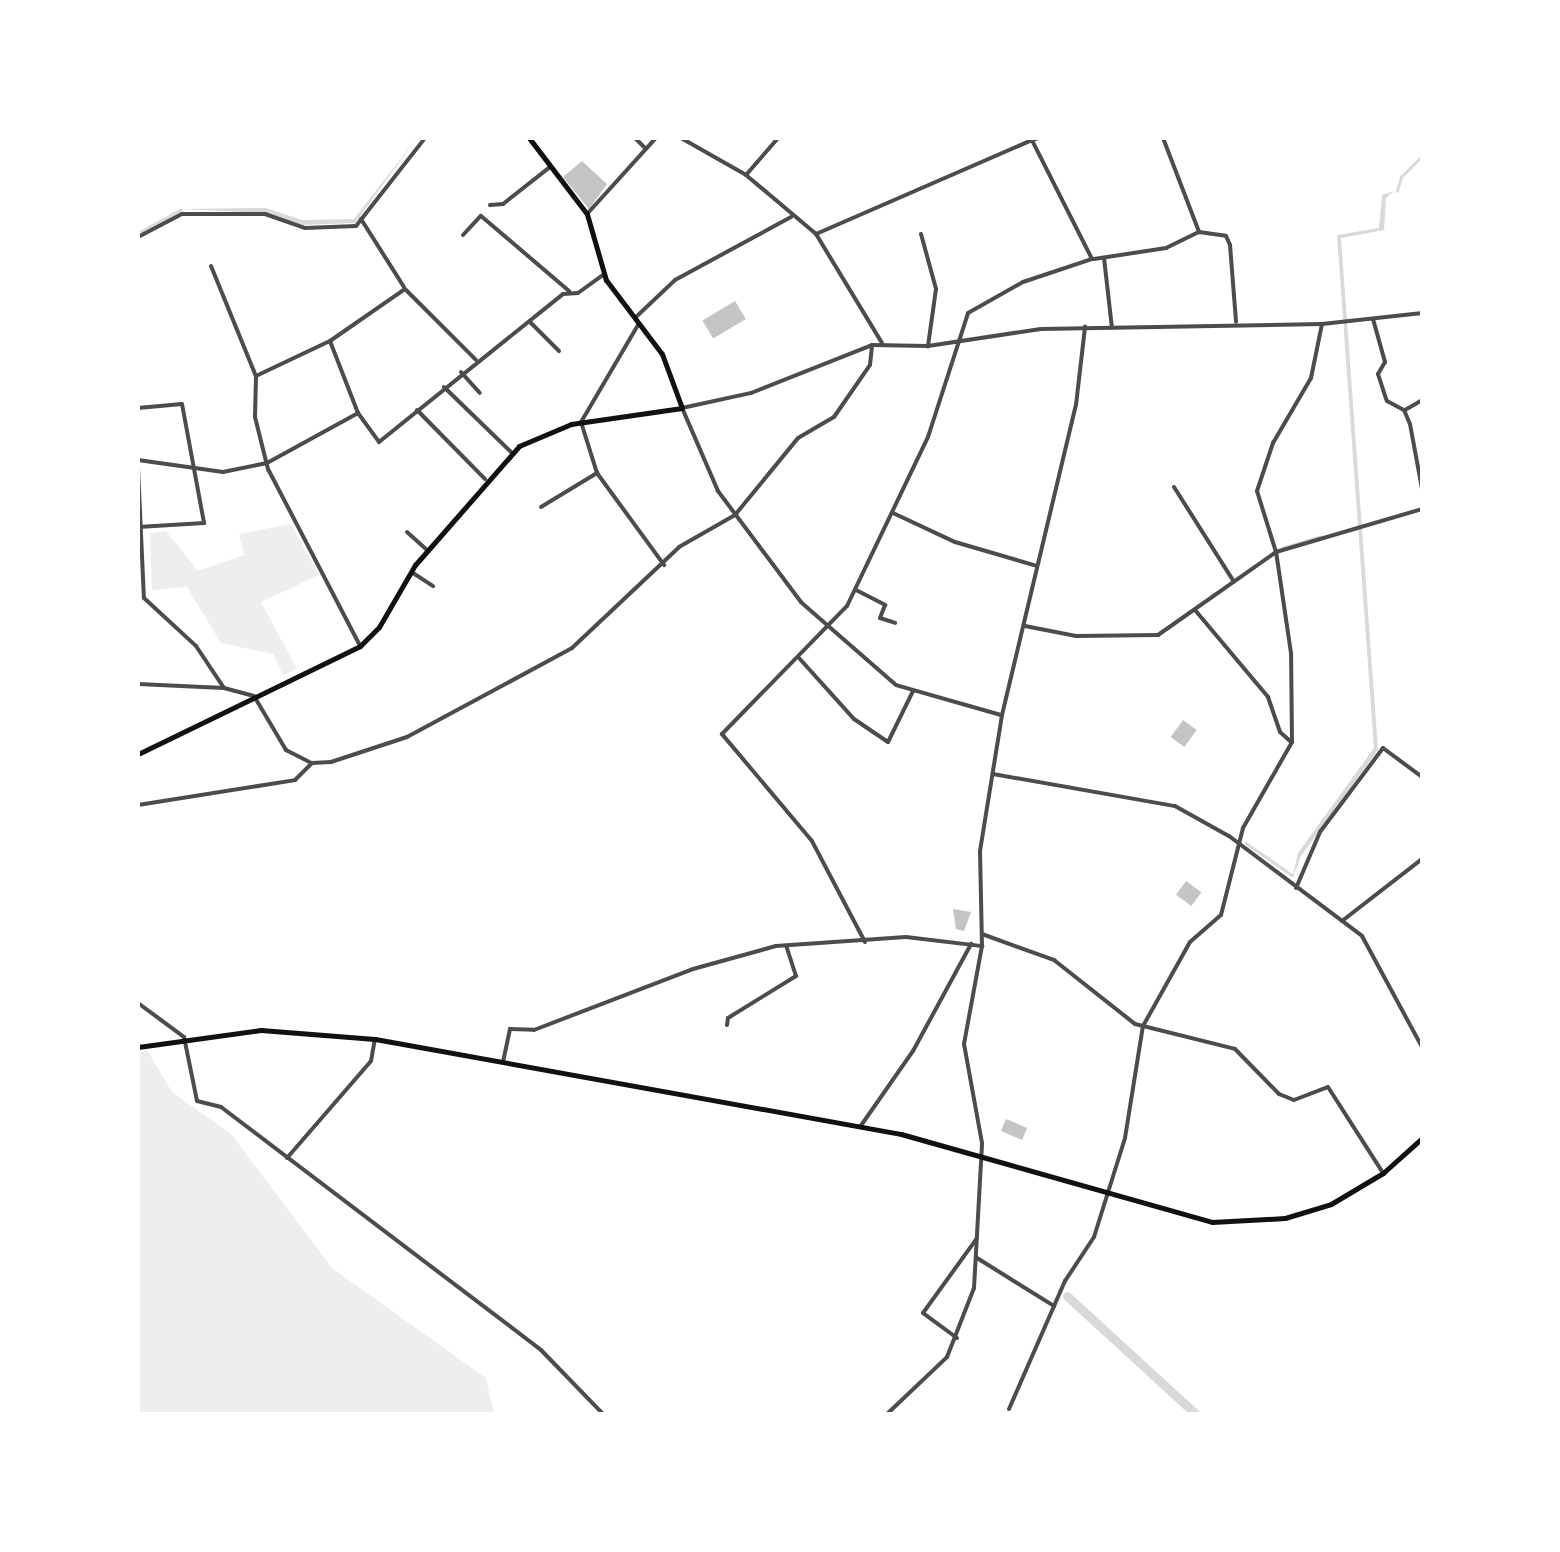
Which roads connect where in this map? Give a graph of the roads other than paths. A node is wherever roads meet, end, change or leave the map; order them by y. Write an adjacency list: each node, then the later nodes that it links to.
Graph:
1 (426, 138): 18 (street)
2 (529, 138): 13 (main road)
3 (635, 138): 12 (street)
4 (656, 138): 12 (street)
5 (681, 138): 14 (street)
6 (767, 138): 11 (street)
7 (778, 138): 11 (street)
8 (1039, 138): 10 (street)
9 (1163, 138): 19 (street)
10 (1032, 140): 21 (street); 25 (street)
11 (771, 144): 14 (street)
12 (645, 148): 16 (street)
13 (550, 167): 15 (street); 16 (main road)
14 (746, 175): 17 (street)
15 (490, 204)
16 (586, 214): 27 (main road)
17 (790, 217): 21 (street); 32 (street)
18 (361, 220): 23 (street); 28 (street)
19 (1199, 232): 24 (street); 34 (street)
20 (463, 234): 29 (street)
21 (816, 234): 40 (street)
22 (922, 234): 42 (street)
23 (138, 236)
24 (1104, 258): 25 (street); 37 (street)
25 (1092, 259): 39 (street)
26 (211, 266): 46 (street)
27 (604, 274): 29 (street); 32 (main road)
28 (405, 289): 38 (street); 44 (street)
29 (569, 292): 33 (street)
30 (1422, 313): 31 (street)
31 (1372, 319): 35 (street); 53 (street)
32 (636, 321): 51 (main road); 55 (street)
33 (530, 322): 43 (street); 44 (street)
34 (1236, 322): 35 (street); 37 (street)
35 (1322, 324): 72 (street)
36 (1085, 327): 37 (street); 39 (street); 74 (street)
37 (1112, 328)
38 (330, 341): 46 (street); 54 (street)
39 (958, 343): 42 (street); 67 (street)
40 (883, 344): 41 (street); 42 (street)
41 (872, 345): 51 (street); 68 (street)
42 (928, 346)
43 (559, 352)
44 (476, 360): 45 (street)
45 (461, 372): 47 (street); 48 (street)
46 (256, 376): 58 (street)
47 (444, 387): 52 (street); 56 (street)
48 (480, 393)
49 (1422, 400): 53 (street)
50 (138, 408): 60 (street)
51 (682, 408): 55 (main road); 68 (street)
52 (417, 410): 54 (street); 62 (street)
53 (1404, 410): 64 (street)
54 (358, 413): 58 (street)
55 (580, 422): 56 (main road); 61 (street)
56 (511, 452): 62 (main road)
57 (138, 460): 60 (street)
58 (267, 463): 60 (street); 83 (street)
59 (138, 468): 69 (street)
60 (196, 473): 69 (street)
61 (597, 473): 65 (street); 73 (street)
62 (485, 479): 71 (main road)
63 (1174, 488): 76 (street)
64 (1422, 489)
65 (540, 508)
66 (1422, 509): 72 (street)
67 (893, 513): 74 (street); 78 (street)
68 (735, 515): 73 (street); 82 (street)
69 (140, 528): 86 (street)
70 (407, 532): 71 (street)
71 (427, 550): 75 (main road)
72 (1276, 552): 76 (street); 90 (street)
73 (664, 564): 92 (street)
74 (1038, 566): 81 (street)
75 (410, 571): 77 (street); 83 (main road)
76 (1234, 582): 79 (street)
77 (433, 586)
78 (856, 590): 80 (street); 82 (street)
79 (1195, 610): 81 (street); 90 (street)
80 (894, 623)
81 (1025, 626): 89 (street)
82 (827, 627): 84 (street); 87 (street)
83 (360, 646): 88 (main road)
84 (799, 658): 87 (street); 101 (street)
85 (138, 684): 86 (street)
86 (224, 688): 88 (street)
87 (913, 692): 89 (street)
88 (254, 696): 91 (main road); 92 (street)
89 (1002, 715): 93 (street)
90 (1292, 742): 96 (street)
91 (138, 754)
92 (312, 763): 95 (street)
93 (992, 774): 96 (street); 100 (street)
94 (1422, 777): 98 (street)
95 (138, 805)
96 (1239, 845): 98 (street); 107 (street)
97 (1422, 859): 99 (street)
98 (1296, 888): 99 (street)
99 (1342, 921): 111 (street)
100 (982, 934): 104 (street); 107 (street)
101 (866, 942): 102 (street); 103 (street)
102 (971, 944): 104 (street); 113 (street)
103 (786, 946): 106 (street); 112 (street)
104 (982, 946): 115 (street)
105 (138, 1003): 108 (street)
106 (728, 1025)
107 (1143, 1026): 117 (street); 118 (street)
108 (184, 1037): 109 (main road); 110 (main road); 116 (street)
109 (375, 1039): 112 (main road); 116 (street)
110 (138, 1047)
111 (1422, 1047)
112 (503, 1062): 113 (main road)
113 (860, 1126): 115 (main road)
114 (1422, 1138): 117 (main road)
115 (982, 1154): 118 (main road); 119 (street)
116 (288, 1158): 124 (street)
117 (1383, 1173): 118 (main road)
118 (1107, 1193): 121 (street)
119 (977, 1238): 120 (street); 122 (street)
120 (978, 1258): 121 (street); 122 (street)
121 (1056, 1307): 123 (street)
122 (957, 1338): 125 (street)
123 (1008, 1409)
124 (603, 1414)
125 (887, 1414)

